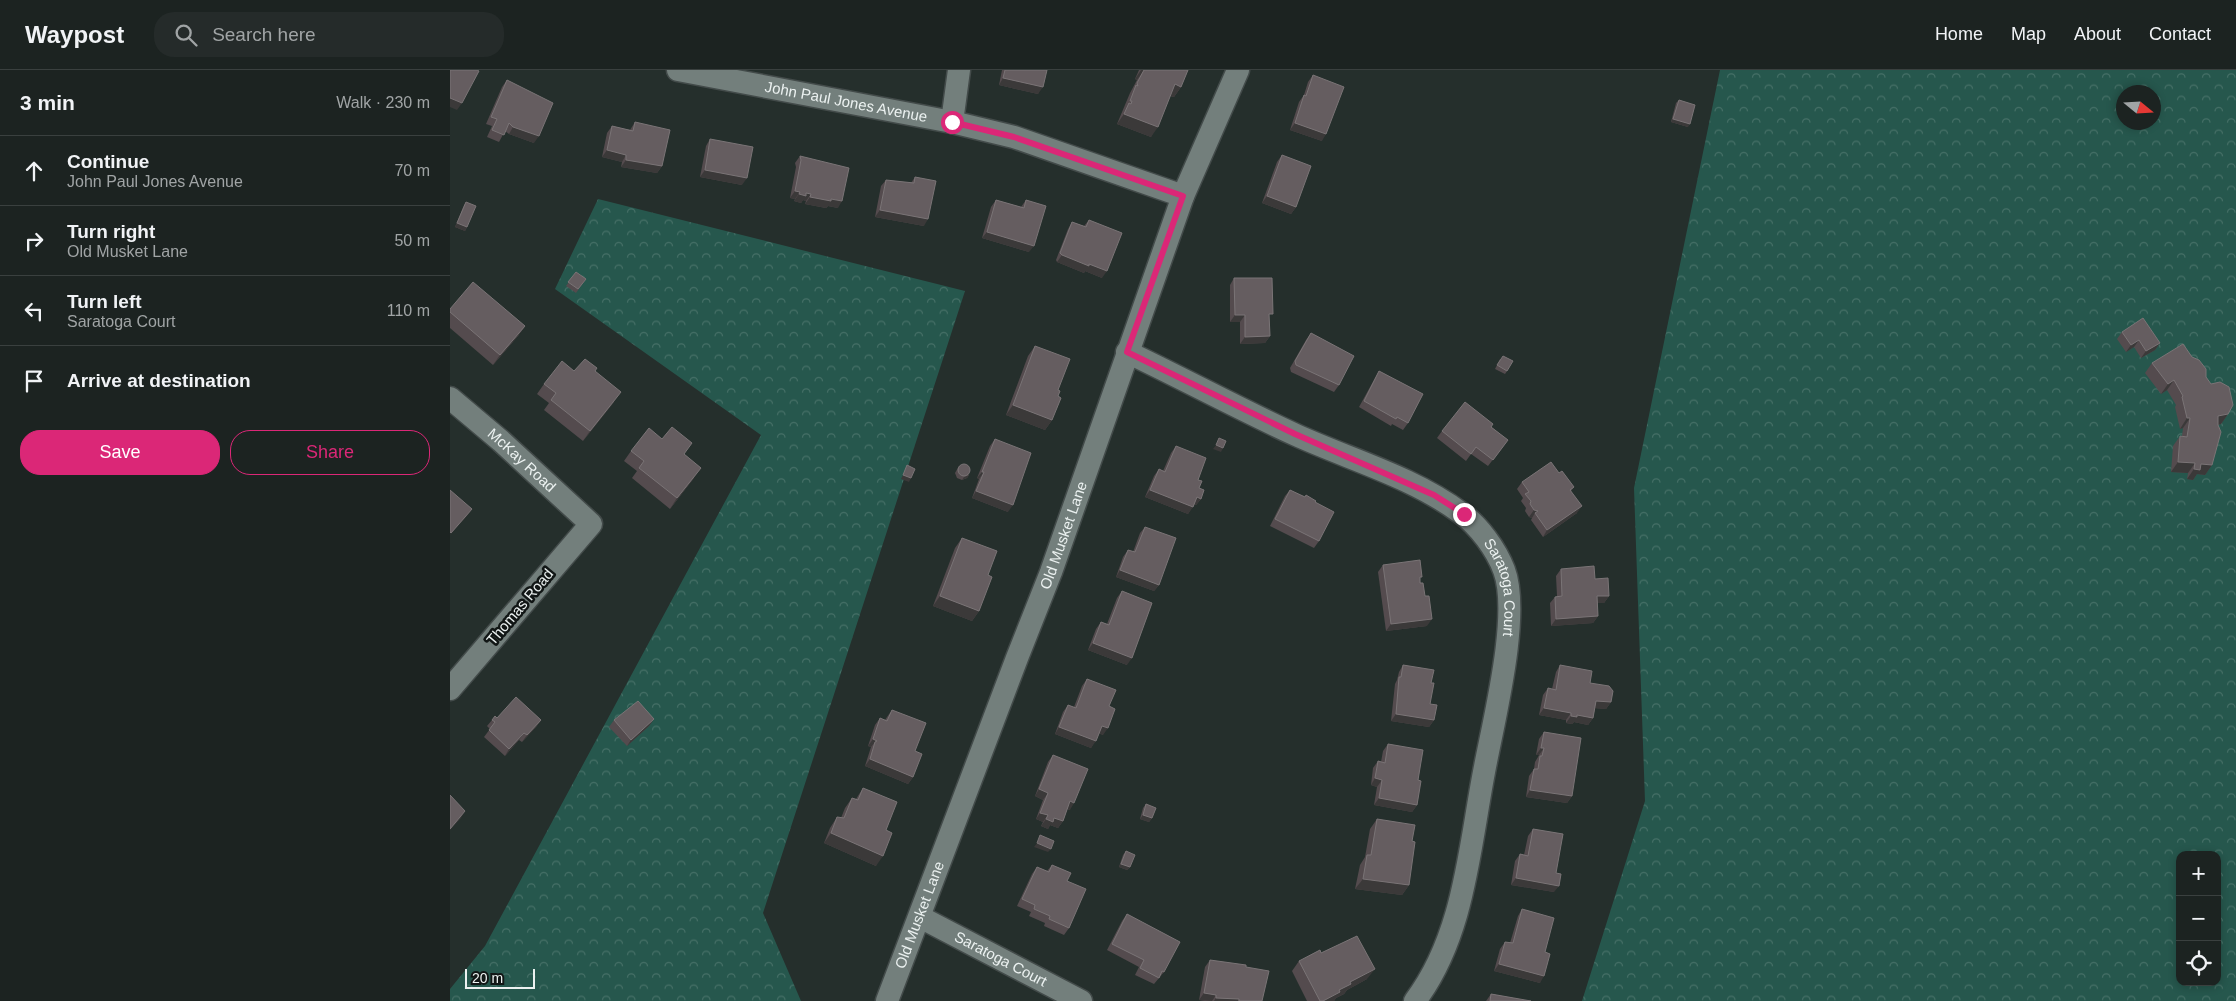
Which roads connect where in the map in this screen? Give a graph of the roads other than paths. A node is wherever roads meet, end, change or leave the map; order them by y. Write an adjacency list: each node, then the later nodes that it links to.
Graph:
1 (678, 70): 4 (street, John Paul Jones Avenue)
2 (959, 70): 4 (street)
3 (1238, 70): 5 (street, Old Musket Lane)
4 (952, 122): 5 (street, John Paul Jones Avenue)
5 (1183, 196): 6 (street, Old Musket Lane)
6 (1127, 352): 10 (street, Old Musket Lane); 13 (street, Saratoga Court)
7 (450, 398): 8 (street, McKay Road)
8 (590, 524): 9 (street, Thomas Road)
9 (450, 690)
10 (920, 917): 11 (street, Old Musket Lane); 12 (street, Saratoga Court)
11 (887, 1001)
12 (1081, 1001)
13 (1415, 1001)

